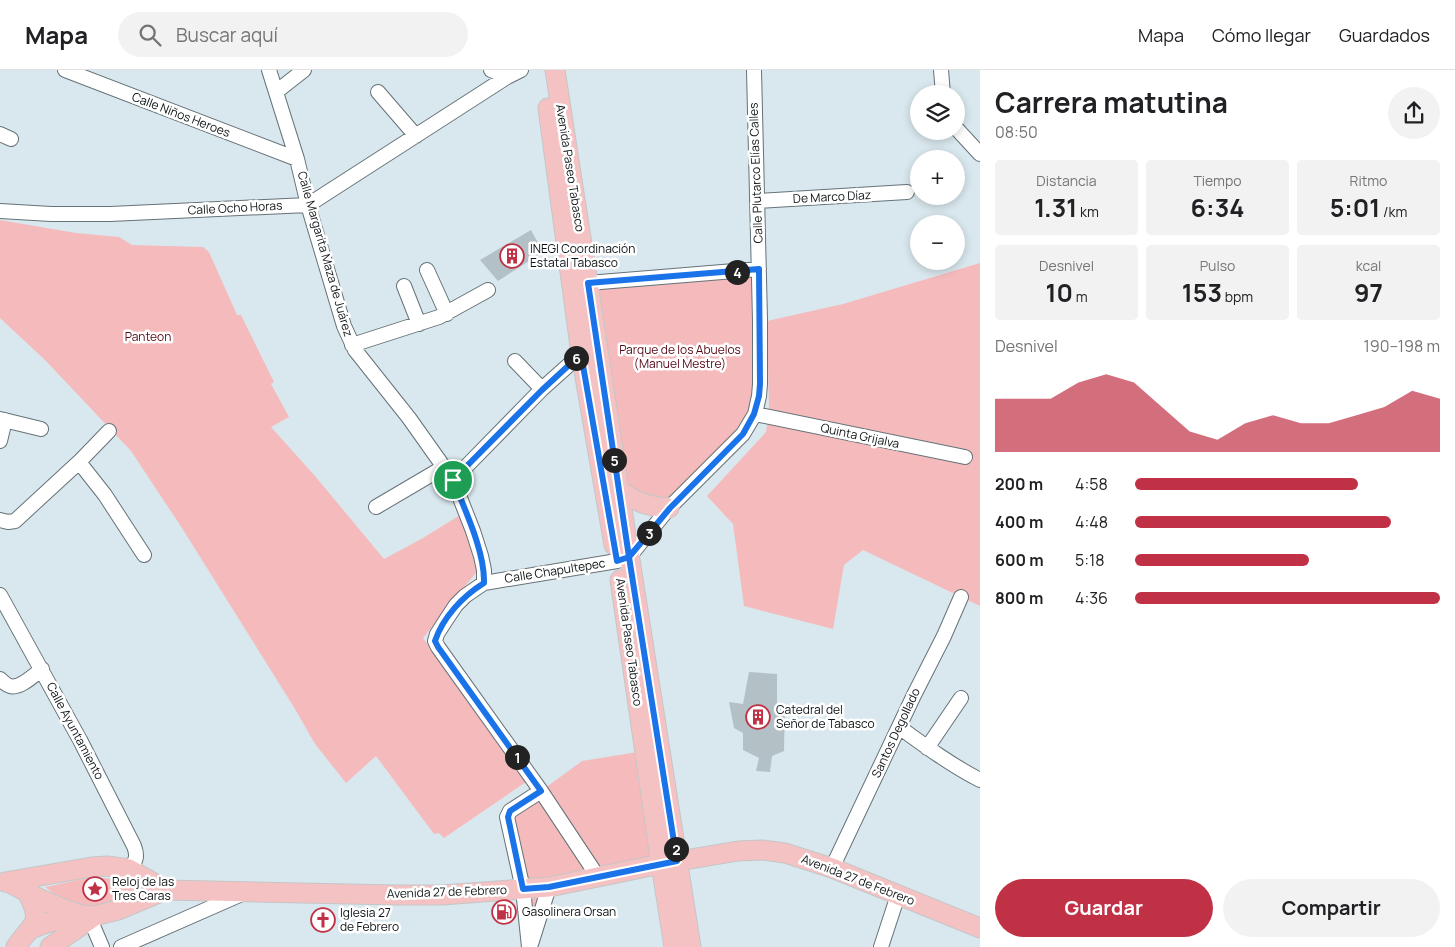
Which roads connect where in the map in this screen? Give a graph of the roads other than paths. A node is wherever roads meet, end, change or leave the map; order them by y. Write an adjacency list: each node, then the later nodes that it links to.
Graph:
1 (66, 70): 17 (street, Calle Niños Heroes)
2 (269, 70): 12 (street, Calle Margarita Maza de Juárez)
3 (304, 70): 12 (street)
4 (492, 70): 10 (street)
5 (521, 70): 10 (street, Calle Ocho Horas)
6 (543, 70): 30 (main road, Avenida Paseo Tabasco)
7 (555, 70): 24 (main road, Avenida Paseo Tabasco)
8 (754, 70): 19 (street, Calle Plutarco Elías Calles)
9 (941, 70): 11 (street)
10 (507, 77): 14 (street, Calle Ocho Horas)
11 (942, 85)
12 (276, 92): 17 (street, Calle Margarita Maza de Juárez)
13 (378, 92): 14 (street)
14 (416, 136): 20 (street, Calle Ocho Horas)
15 (965, 138): 16 (street)
16 (980, 154)
17 (298, 160): 20 (street, Calle Margarita Maza de Juárez)
18 (907, 192): 19 (street, De Marco Díaz)
19 (757, 201): 22 (street, Calle Plutarco Elías Calles)
20 (308, 205): 21 (street, Calle Ocho Horas); 29 (street, Calle Margarita Maza de Juárez)
21 (0, 210)
22 (759, 269): 24 (street); 33 (street, Calle Plutarco Elías Calles)
23 (427, 270): 27 (street)
24 (588, 283): 42 (main road, Avenida Paseo Tabasco)
25 (404, 286): 28 (street)
26 (488, 290): 27 (street)
27 (447, 314): 28 (street)
28 (420, 324): 29 (street)
29 (352, 345): 40 (street, Calle Margarita Maza de Juárez)
30 (581, 354): 32 (street); 47 (main road, Avenida Paseo Tabasco)
31 (515, 361): 32 (street)
32 (542, 390): 41 (street)
33 (754, 414): 38 (street, Quinta Grijalva); 44 (street, Calle Plutarco Elías Calles)
34 (3, 420): 35 (street); 37 (street)
35 (41, 430)
36 (109, 431): 39 (street)
37 (0, 441)
38 (965, 457)
39 (79, 462): 45 (street); 46 (street)
40 (444, 467): 41 (street, Calle Margarita Maza de Juárez); 43 (street)
41 (453, 480): 48 (street, Calle Margarita Maza de Juárez)
42 (619, 490): 44 (main road); 47 (main road, Avenida Paseo Tabasco)
43 (376, 508)
44 (670, 508): 47 (street, Calle Plutarco Elías Calles)
45 (0, 520)
46 (144, 555)
47 (623, 559): 48 (street, Calle Chapultepec); 58 (main road, Avenida Paseo Tabasco)
48 (484, 583): 57 (street, Calle Chapultepec)
49 (0, 595): 51 (street, Calle Ayuntamiento)
50 (961, 597): 54 (street, Santos Degollado)
51 (42, 669): 52 (street); 60 (street, Calle Ayuntamiento)
52 (0, 679)
53 (961, 698): 55 (street)
54 (899, 727): 55 (street); 59 (street, Santos Degollado)
55 (927, 748): 56 (street)
56 (980, 780)
57 (541, 791): 61 (street, Calle Chapultepec); 64 (street)
58 (669, 862): 59 (main road, Avenida 27 de Febrero); 61 (main road, Avenida 27 de Febrero); 77 (main road, Avenida Paseo Tabasco); 78 (main road, Avenida Paseo Tabasco)
59 (832, 868): 68 (main road, Avenida 27 de Febrero)
60 (129, 869): 62 (main road, Avenida 27 de Febrero); 65 (main road, Avenida 27 de Febrero)
61 (598, 877): 63 (main road, Avenida 27 de Febrero)
62 (4, 882): 66 (main road, Avenida 27 de Febrero)
63 (549, 887): 64 (main road, Avenida 27 de Febrero); 76 (street)
64 (523, 889): 67 (main road, Avenida 27 de Febrero); 76 (street)
65 (166, 890): 67 (main road, Avenida 27 de Febrero); 69 (main road, Avenida 27 de Febrero)
66 (27, 892): 69 (main road, Avenida 27 de Febrero); 71 (main road)
67 (247, 892): 75 (street)
68 (898, 895): 70 (main road, Avenida 27 de Febrero); 79 (street)
69 (92, 918): 71 (main road); 73 (main road); 74 (street)
70 (980, 928)
71 (31, 929): 72 (main road)
72 (16, 947)
73 (50, 947)
74 (102, 947)
75 (121, 947)
76 (530, 947)
77 (674, 947)
78 (690, 947)
79 (881, 947)

